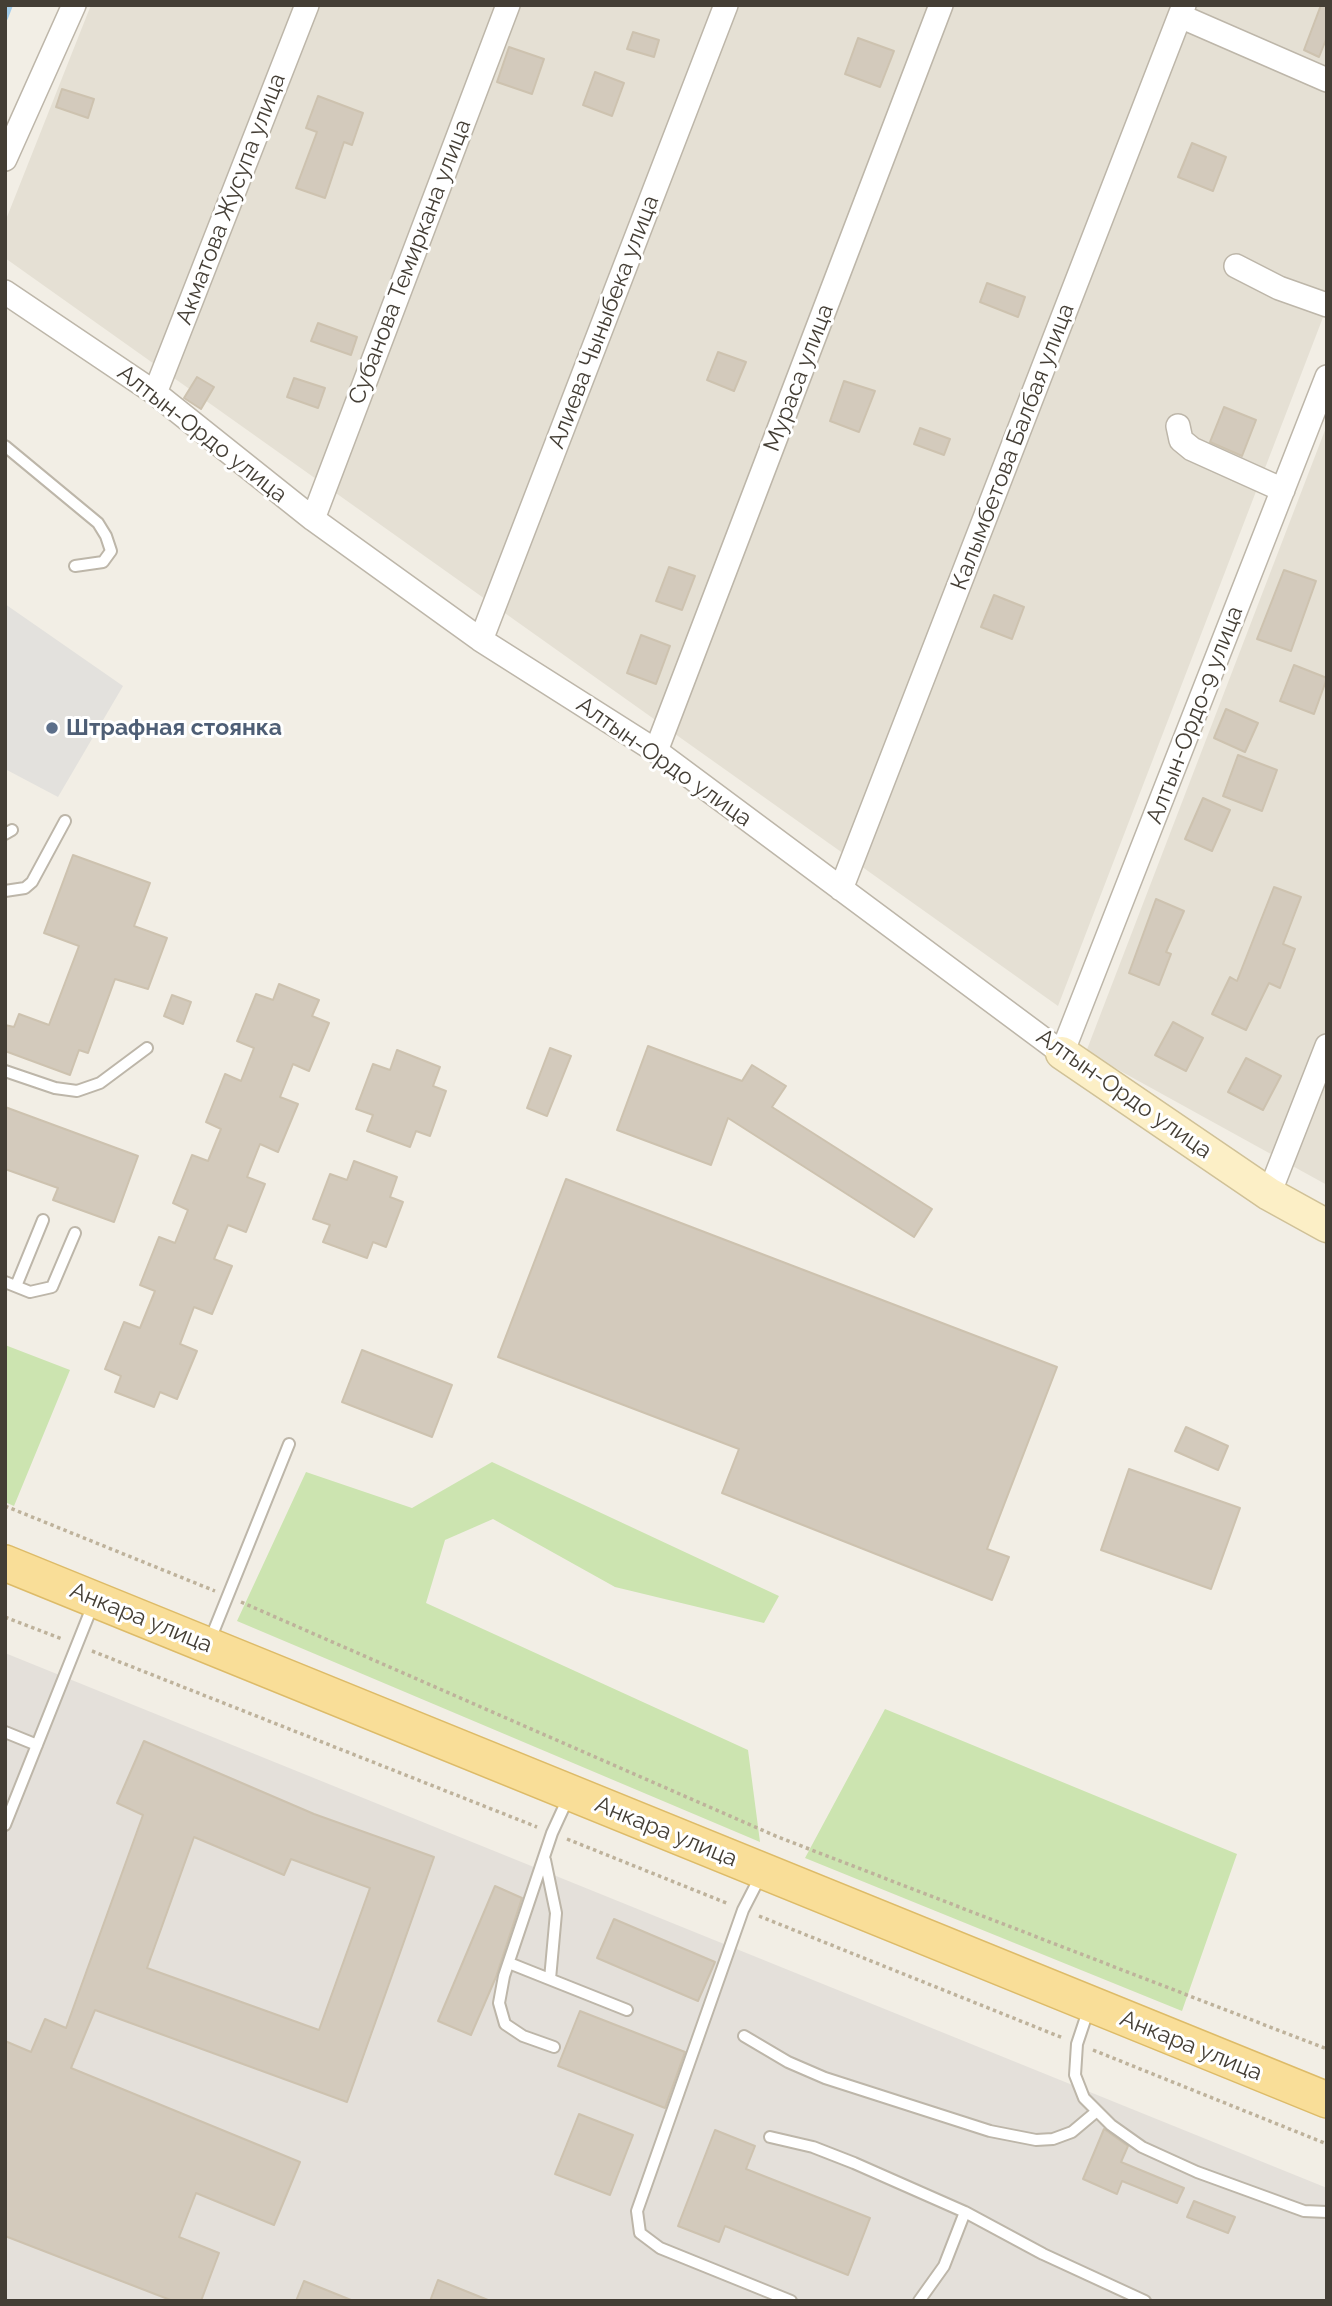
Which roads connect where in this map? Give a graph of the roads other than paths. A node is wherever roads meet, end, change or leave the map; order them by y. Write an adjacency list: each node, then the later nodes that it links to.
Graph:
1 (74, 5): 8 (street)
2 (307, 5): 13 (street, Акматова Жусупа улица)
3 (508, 5): 17 (street, Субанова Темиркана улица)
4 (726, 5): 19 (street, Алиева Чыныбека улица)
5 (941, 5): 20 (street, Мураса улица)
6 (1182, 11): 7 (street); 22 (street, Калымбетова Балбая улица)
7 (1327, 80)
8 (5, 159)
9 (1236, 266): 11 (street)
10 (5, 292): 13 (street, Алтын-Ордо улица)
11 (1327, 305)
12 (1327, 377): 16 (street, Алтын-Ордо-9 улица)
13 (155, 393): 17 (street, Алтын-Ордо улица)
14 (1178, 426): 16 (street)
15 (5, 446): 18 (lane)
16 (1283, 490): 26 (street, Алтын-Ордо-9 улица)
17 (313, 519): 19 (street, Алтын-Ордо улица)
18 (75, 566)
19 (481, 640): 20 (street, Алтын-Ордо улица)
20 (656, 751): 22 (street, Алтын-Ордо улица)
21 (65, 821): 23 (lane)
22 (841, 889): 26 (street, Алтын-Ордо улица)
23 (5, 891)
24 (1327, 1046): 28 (street)
25 (147, 1048): 27 (lane)
26 (1062, 1053): 28 (street, Алтын-Ордо улица)
27 (5, 1071)
28 (1269, 1194): 30 (street, Алтын-Ордо улица)
29 (43, 1220): 32 (lane)
30 (1327, 1226)
31 (75, 1233): 32 (lane)
32 (10, 1284)
33 (289, 1444): 36 (lane)
34 (5, 1563): 35 (main road, Анкара улица)
35 (95, 1600): 36 (main road, Анкара улица); 38 (lane)
36 (207, 1646): 39 (main road, Анкара улица)
37 (5, 1732): 38 (lane)
38 (37, 1745): 40 (lane)
39 (570, 1793): 41 (lane); 42 (main road, Анкара улица)
40 (5, 1825)
41 (545, 1860): 43 (lane); 44 (lane)
42 (763, 1872): 45 (main road, Анкара улица); 54 (lane)
43 (509, 1963): 44 (lane); 48 (lane)
44 (550, 1979): 46 (lane)
45 (1090, 2005): 49 (main road, Анкара улица); 50 (lane)
46 (627, 2010)
47 (744, 2036): 50 (lane)
48 (554, 2047)
49 (1327, 2100)
50 (1097, 2111): 53 (lane)
51 (770, 2137): 52 (lane)
52 (965, 2212): 55 (lane); 56 (lane)
53 (1327, 2212)
54 (791, 2301)
55 (919, 2301)
56 (1145, 2301)

